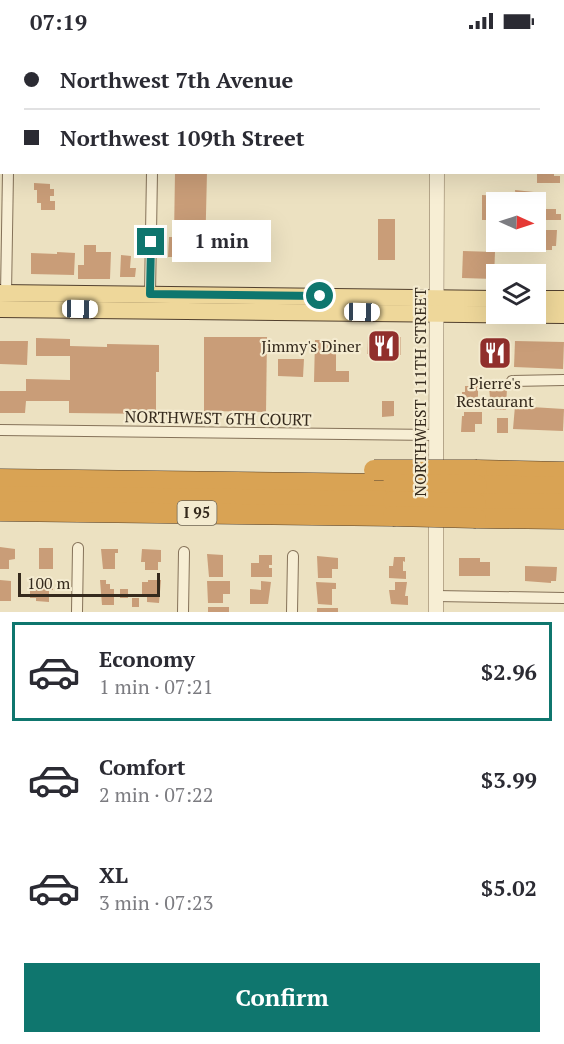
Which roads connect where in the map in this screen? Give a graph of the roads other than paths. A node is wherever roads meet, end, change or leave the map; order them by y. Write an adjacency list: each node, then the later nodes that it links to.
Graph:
1 (8, 174): 6 (street)
2 (152, 174): 4 (street)
3 (437, 174): 10 (street, NORTHWEST 111TH STREET)
4 (150, 294): 5 (main road); 6 (main road); 11 (main road)
5 (255, 296): 10 (main road); 12 (main road)
6 (2, 298): 11 (main road)
7 (486, 299): 10 (main road)
8 (546, 299): 9 (main road)
9 (564, 299)
10 (436, 305): 12 (main road); 13 (main road); 17 (street, NORTHWEST 111TH STREET)
11 (80, 309): 12 (main road)
12 (183, 310)
13 (564, 315)
14 (564, 380): 15 (street)
15 (512, 381)
16 (0, 430): 17 (street, NORTHWEST 6TH COURT)
17 (436, 435): 31 (street, NORTHWEST 111TH STREET)
18 (0, 466): 22 (highway, I 95, bridge)
19 (564, 472): 22 (highway, I 95)
20 (0, 479): 24 (highway)
21 (564, 486): 22 (highway)
22 (477, 494): 24 (highway, I 95, bridge); 24 (highway, bridge); 25 (highway); 27 (highway, I 95)
23 (0, 496): 24 (highway)
24 (393, 501): 26 (highway, I 95)
25 (564, 504)
26 (0, 511)
27 (564, 519)
28 (78, 548): 33 (street)
29 (184, 552): 34 (street)
30 (293, 556): 35 (street)
31 (436, 596): 32 (street); 36 (street, NORTHWEST 111TH STREET)
32 (564, 598)
33 (76, 612)
34 (183, 612)
35 (292, 612)
36 (436, 612)

